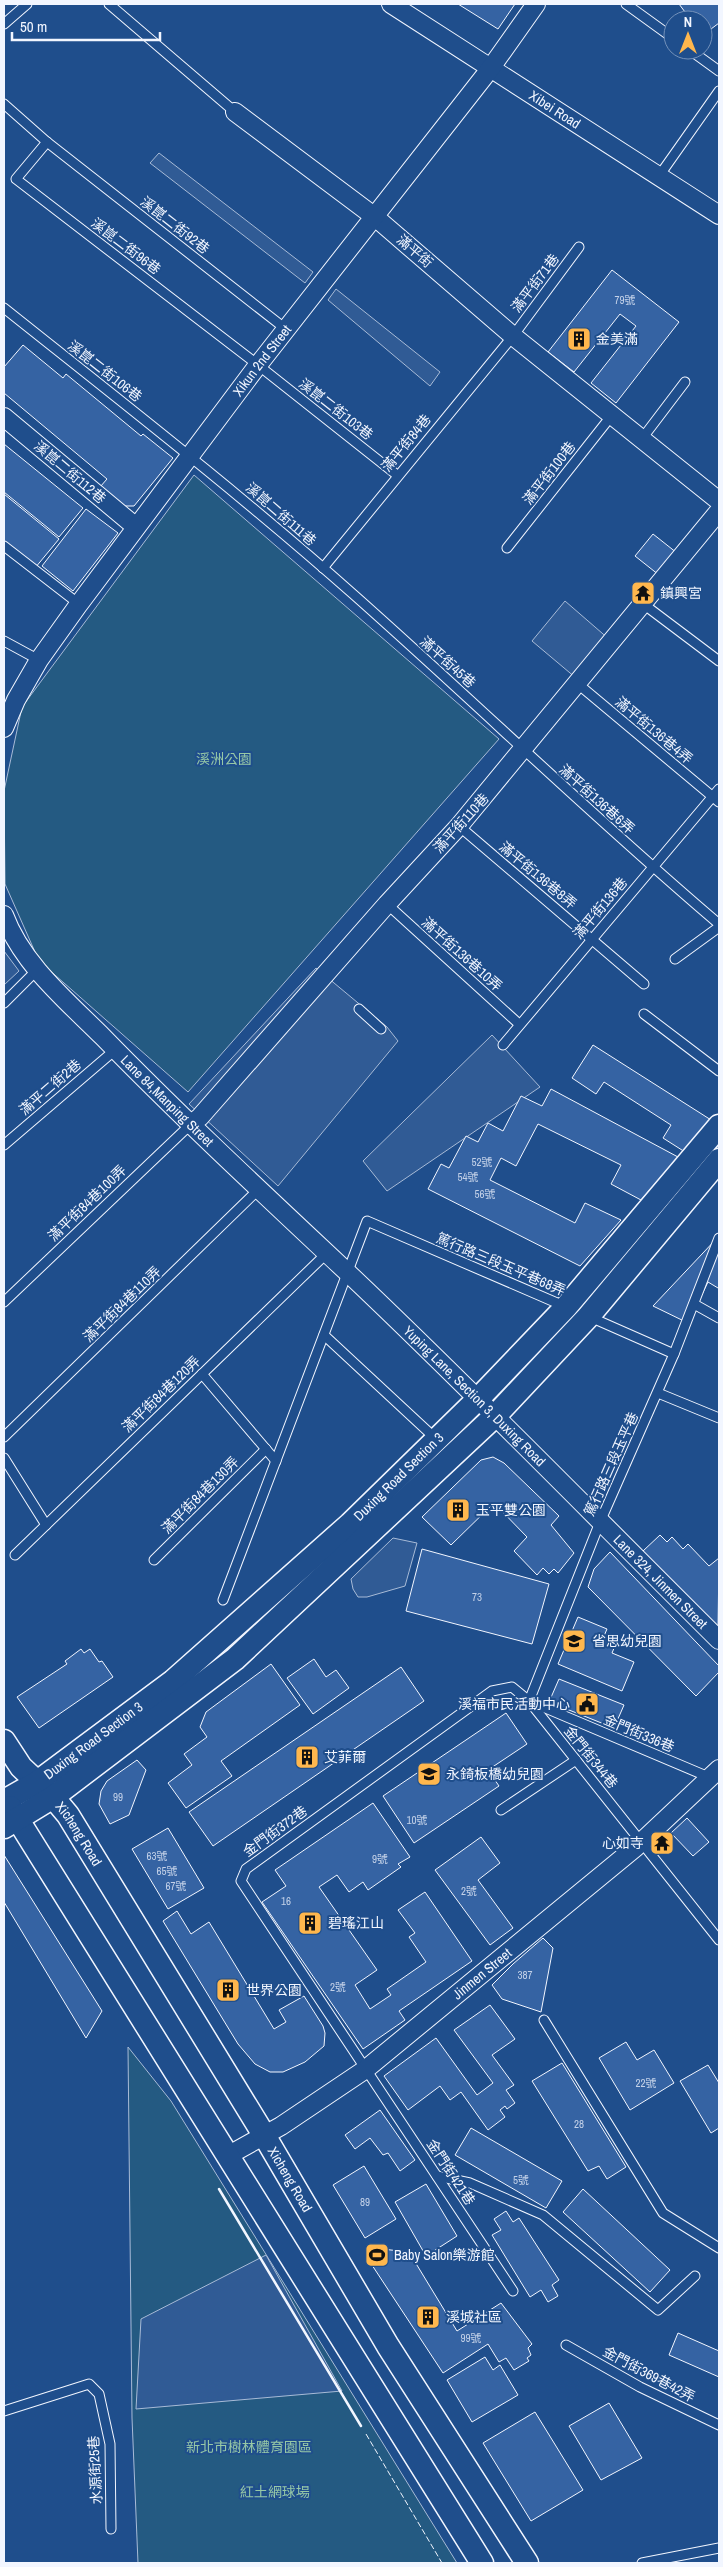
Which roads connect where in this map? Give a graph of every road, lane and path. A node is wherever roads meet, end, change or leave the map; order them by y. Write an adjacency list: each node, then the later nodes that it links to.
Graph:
1 (27, 4): 6 (lane)
2 (108, 4): 13 (lane, 滿平街)
3 (391, 4): 9 (street, Xibei Road)
4 (536, 4): 9 (street, Xikun 2nd Street)
5 (626, 4): 7 (lane)
6 (4, 24)
7 (663, 31)
8 (704, 60): 10 (lane)
9 (490, 69): 15 (street, Xibei Road); 17 (street, Xikun 2nd Street)
10 (719, 71)
11 (719, 91): 15 (lane)
12 (4, 104): 14 (lane, 溪崑二街92巷)
13 (236, 112): 17 (street, 滿平街)
14 (47, 142): 20 (lane, 溪崑二街92巷); 22 (lane, 溪崑二街96巷)
15 (659, 176): 16 (street, Xibei Road)
16 (719, 215)
17 (375, 217): 20 (street, Xikun 2nd Street); 21 (street, 滿平街)
18 (579, 247): 21 (lane, 滿平街71巷)
19 (4, 308): 27 (lane, 溪崑二街106巷)
20 (287, 330): 22 (street, Xikun 2nd Street)
21 (512, 336): 24 (street, 滿平街); 28 (lane, 滿平街84巷)
22 (258, 365): 27 (street, Xikun 2nd Street); 28 (lane, 溪崑二街103巷)
23 (685, 382): 26 (lane)
24 (612, 415): 26 (street, 滿平街); 33 (lane, 滿平街100巷)
25 (4, 417): 31 (street, 溪崑二街112巷)
26 (642, 440): 29 (street, 滿平街)
27 (190, 456): 31 (street, Xikun 2nd Street); 34 (lane, 溪崑二街111巷)
28 (397, 475): 34 (lane, 滿平街84巷)
29 (719, 501)
30 (719, 511): 36 (street, 滿平街110巷)
31 (136, 527): 37 (street, Xikun 2nd Street)
32 (4, 546): 37 (lane)
33 (508, 548)
34 (323, 568): 35 (lane, 溪崑二街111巷)
35 (353, 594): 43 (lane, 滿平街45巷)
36 (642, 603): 40 (lane); 41 (street, 滿平街110巷)
37 (79, 604): 39 (street, Xikun 2nd Street)
38 (4, 640): 39 (lane)
39 (39, 660): 42 (street, Xikun 2nd Street)
40 (719, 661)
41 (578, 684): 43 (street, 滿平街110巷); 45 (lane, 滿平街136巷4弄)
42 (4, 728)
43 (524, 750): 46 (street, 滿平街110巷); 47 (lane, 滿平街136巷6弄)
44 (719, 790): 45 (lane, 滿平街136巷)
45 (716, 799): 47 (lane, 滿平街136巷)
46 (460, 826): 48 (street, 滿平街110巷); 51 (lane, 滿平街136巷8弄)
47 (652, 868): 50 (lane, 滿平街136巷6弄); 51 (lane, 滿平街136巷)
48 (386, 904): 58 (lane, 滿平街136巷10弄); 63 (street, 滿平街110巷)
49 (4, 915): 53 (street, Lane 84,Manping Street)
50 (719, 926): 52 (lane)
51 (592, 939): 54 (lane, 滿平街136巷8弄); 58 (lane, 滿平街136巷)
52 (676, 960)
53 (37, 970): 55 (lane); 61 (street, Lane 84,Manping Street)
54 (644, 984)
55 (4, 1002)
56 (359, 1010): 59 (lane)
57 (644, 1014): 62 (lane)
58 (519, 1024): 60 (lane, 滿平街136巷)
59 (382, 1029)
60 (503, 1045)
61 (115, 1050): 63 (street, Lane 84,Manping Street); 65 (lane, 滿平二街2巷)
62 (719, 1071)
63 (190, 1125): 67 (street, Lane 84,Manping Street); 71 (lane, 滿平街84巷100弄)
64 (719, 1126): 73 (street, Duxing Road Section 3)
65 (4, 1145)
66 (719, 1160): 73 (street, Duxing Road Section 3)
67 (258, 1190): 69 (street, Lane 84,Manping Street); 82 (lane, 滿平街84巷110弄)
68 (719, 1238): 72 (lane, 篤行路三段玉平巷)
69 (327, 1253): 70 (street, Lane 84,Manping Street); 77 (lane, 滿平街84巷120弄)
70 (348, 1273): 73 (lane, 篤行路三段玉平巷68弄); 75 (lane); 79 (street, Yuping Lane, Section 3, Duxing Road)
71 (4, 1302)
72 (694, 1304): 74 (lane); 76 (lane, 篤行路三段玉平巷)
73 (577, 1312): 76 (lane, 篤行路三段玉平巷68弄); 79 (street, Duxing Road Section 3); 80 (street, Duxing Road Section 3)
74 (719, 1318)
75 (324, 1335): 83 (lane); 86 (lane)
76 (674, 1354): 78 (lane, 篤行路三段玉平巷)
77 (202, 1374): 84 (lane); 88 (lane, 滿平街84巷120弄)
78 (658, 1393): 81 (lane); 87 (lane, 篤行路三段玉平巷)
79 (480, 1398): 80 (street, Yuping Lane, Section 3, Duxing Road); 83 (street, Duxing Road Section 3)
80 (496, 1415): 87 (street, Yuping Lane, Section 3, Duxing Road); 98 (street, Duxing Road Section 3)
81 (719, 1418)
82 (4, 1437)
83 (436, 1439): 98 (street, Duxing Road Section 3)
84 (266, 1449): 86 (lane); 90 (lane, 滿平街84巷130弄)
85 (4, 1458): 88 (lane)
86 (276, 1461): 91 (lane)
87 (600, 1522): 92 (street, Lane 324, Jinmen Street); 93 (lane, 篤行路三段玉平巷)
88 (46, 1525): 89 (lane, 滿平街84巷120弄)
89 (15, 1555)
90 (154, 1560)
91 (223, 1600)
92 (719, 1640)
93 (529, 1701): 94 (lane, 金門街344巷); 96 (lane, 金門街344巷); 97 (lane, 金門街336巷)
94 (466, 1710): 105 (lane, 金門街372巷)
95 (4, 1741): 98 (street, Xicheng Road)
96 (576, 1760): 100 (lane); 102 (lane, 金門街344巷)
97 (717, 1776): 102 (street, Jinmen Street)
98 (44, 1790): 99 (street); 101 (street); 106 (street, Xicheng Road)
99 (4, 1799): 101 (street)
100 (501, 1810)
101 (11, 1823): 107 (street)
102 (642, 1841): 103 (lane, 金門街344巷); 105 (street, Jinmen Street)
103 (719, 1940)
104 (544, 2020): 109 (lane)
105 (366, 2069): 106 (street, Jinmen Street); 108 (lane, 金門街421巷)
106 (264, 2135): 107 (street, Jinmen Street); 118 (street, Xicheng Road)
107 (229, 2155): 117 (street)
108 (437, 2176): 110 (lane); 111 (lane, 金門街421巷)
109 (719, 2248)
110 (694, 2276)
111 (513, 2291)
112 (566, 2345): 114 (lane, 金門街369巷42弄)
113 (4, 2411): 115 (lane, 水源街25巷)
114 (719, 2426)
115 (111, 2528)
116 (719, 2548): 119 (lane)
117 (482, 2563)
118 (527, 2563)
119 (642, 2563)

